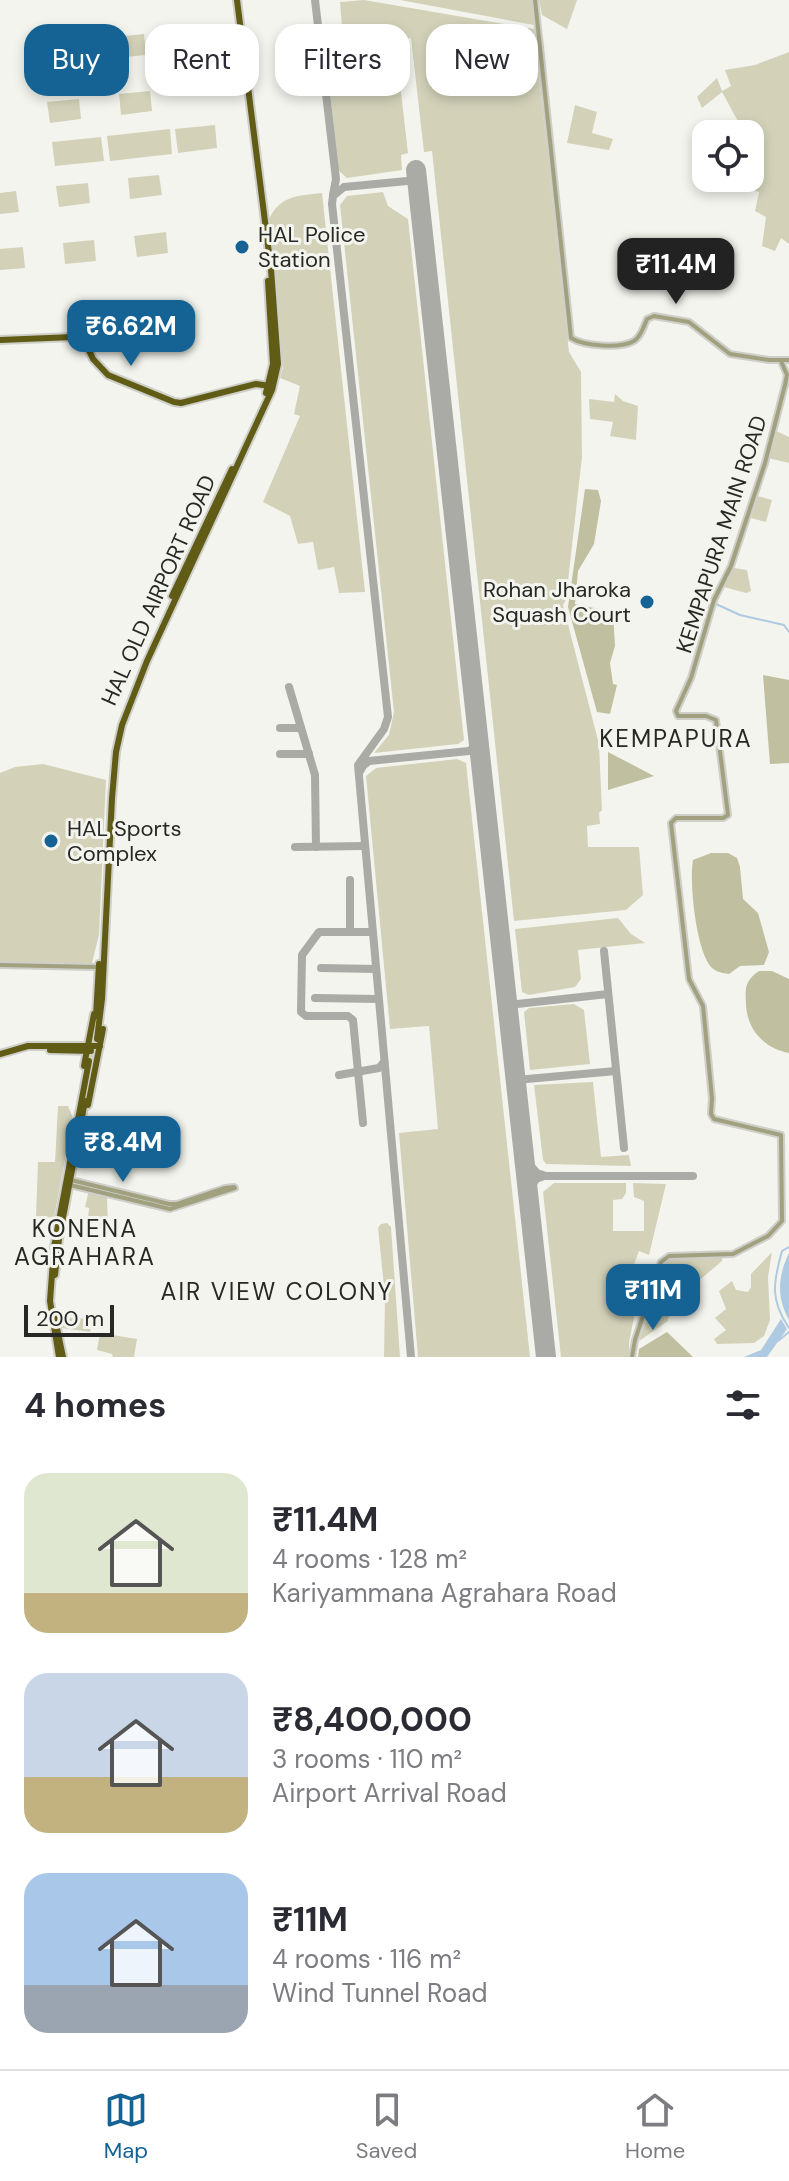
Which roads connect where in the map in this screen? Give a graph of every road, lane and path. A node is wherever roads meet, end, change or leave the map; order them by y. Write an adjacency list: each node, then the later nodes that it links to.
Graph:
1 (235, 0): 5 (main road)
2 (535, 0): 4 (street)
3 (0, 340): 5 (main road)
4 (784, 360): 16 (street, KEMPAPURA MAIN ROAD)
5 (270, 389): 6 (main road, HAL OLD AIRPORT ROAD)
6 (99, 963): 7 (street); 8 (main road); 9 (main road)
7 (0, 965)
8 (97, 1044): 9 (main road); 12 (main road)
9 (88, 1048): 10 (main road); 12 (main road)
10 (0, 1056)
11 (91, 1062): 12 (main road)
12 (82, 1113): 13 (main road); 14 (main road)
13 (70, 1183): 13 (street); 14 (main road)
14 (51, 1301): 15 (main road)
15 (61, 1357)
16 (632, 1357)

